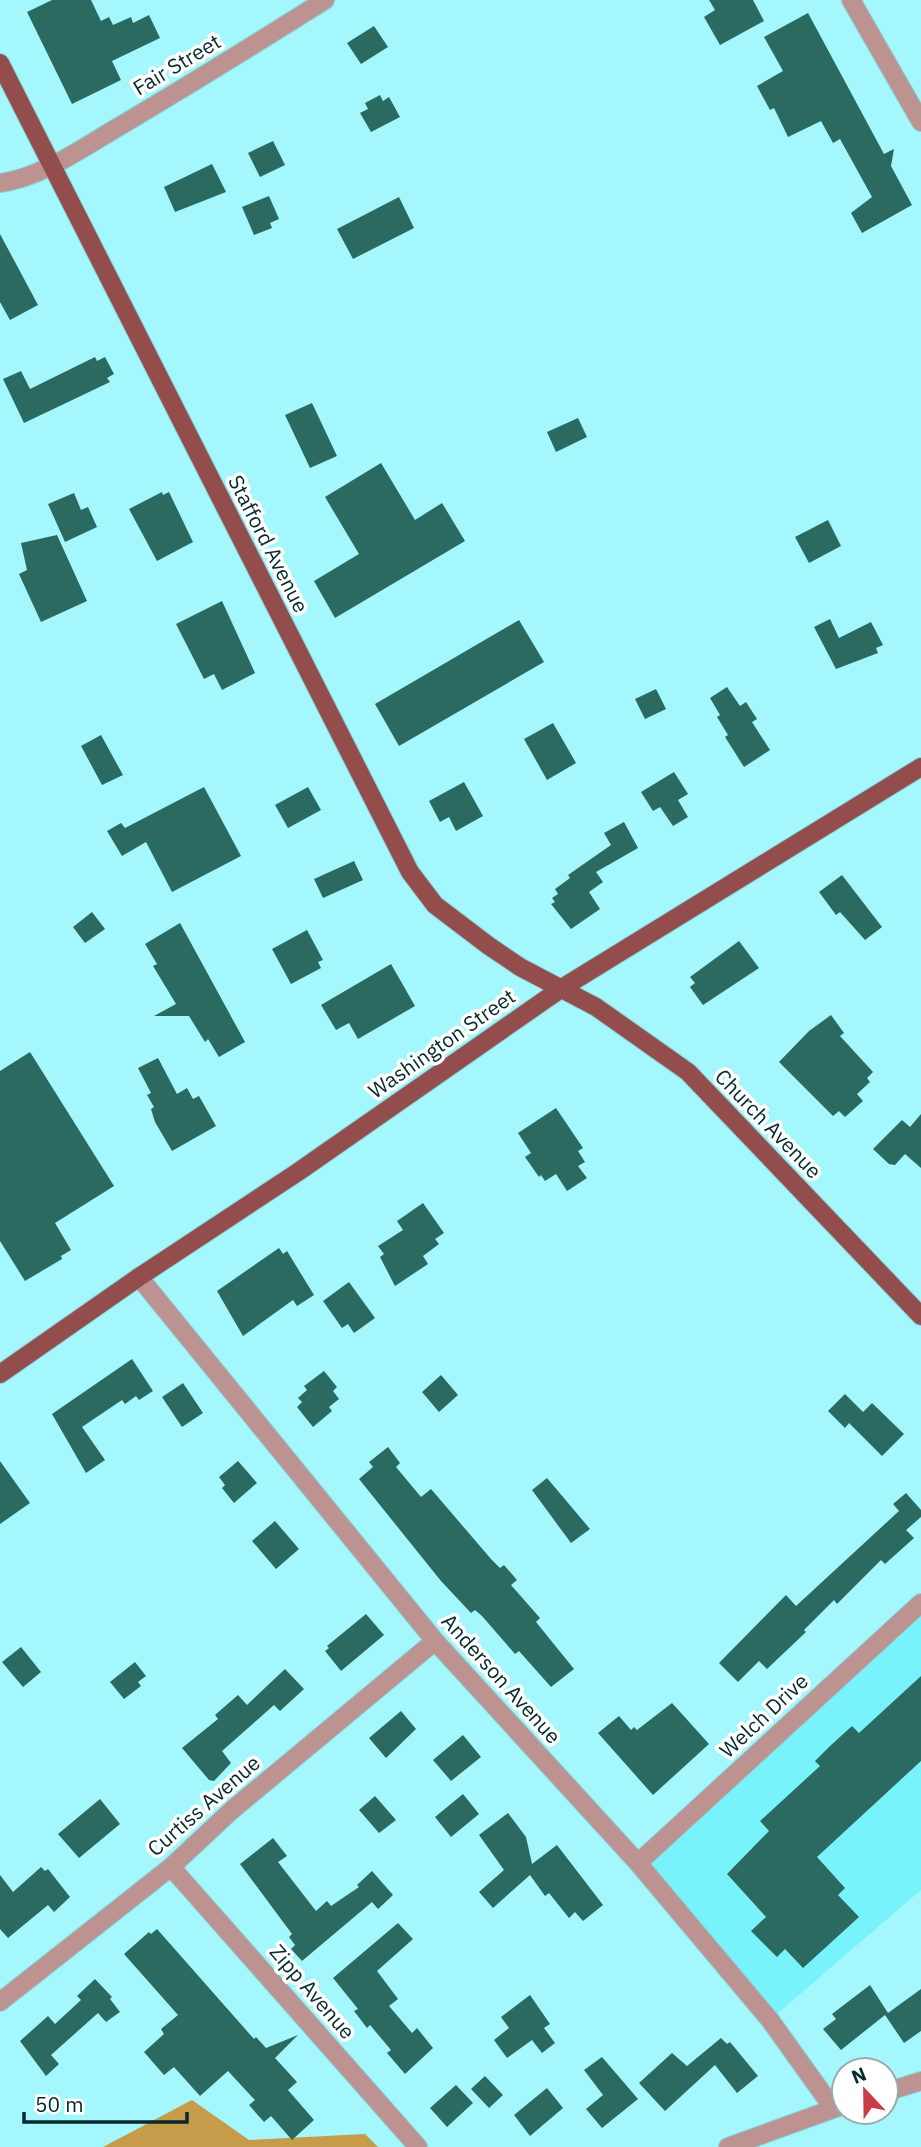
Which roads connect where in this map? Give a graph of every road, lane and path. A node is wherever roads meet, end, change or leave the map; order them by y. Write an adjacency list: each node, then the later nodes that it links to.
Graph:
1 (325, 0): 5 (street, Fair Street)
2 (851, 0): 4 (street)
3 (0, 63): 5 (main road, Stafford Avenue)
4 (921, 122)
5 (51, 165): 6 (street, Fair Street); 8 (main road, Stafford Avenue)
6 (0, 183)
7 (921, 767): 8 (main road, Washington Street)
8 (562, 988): 9 (main road, Washington Street); 10 (main road, Church Avenue)
9 (139, 1277): 11 (main road, Washington Street); 13 (street, Anderson Avenue)
10 (921, 1316)
11 (0, 1374)
12 (921, 1603): 14 (street, Welch Drive)
13 (435, 1641): 14 (street, Anderson Avenue); 15 (street, Curtiss Avenue)
14 (638, 1863): 19 (street, Anderson Avenue)
15 (172, 1867): 16 (street, Curtiss Avenue); 21 (street, Zipp Avenue)
16 (0, 2002)
17 (921, 2081): 18 (street)
18 (900, 2088)
19 (830, 2096)
20 (830, 2110): 22 (street)
21 (418, 2147)
22 (728, 2147)

